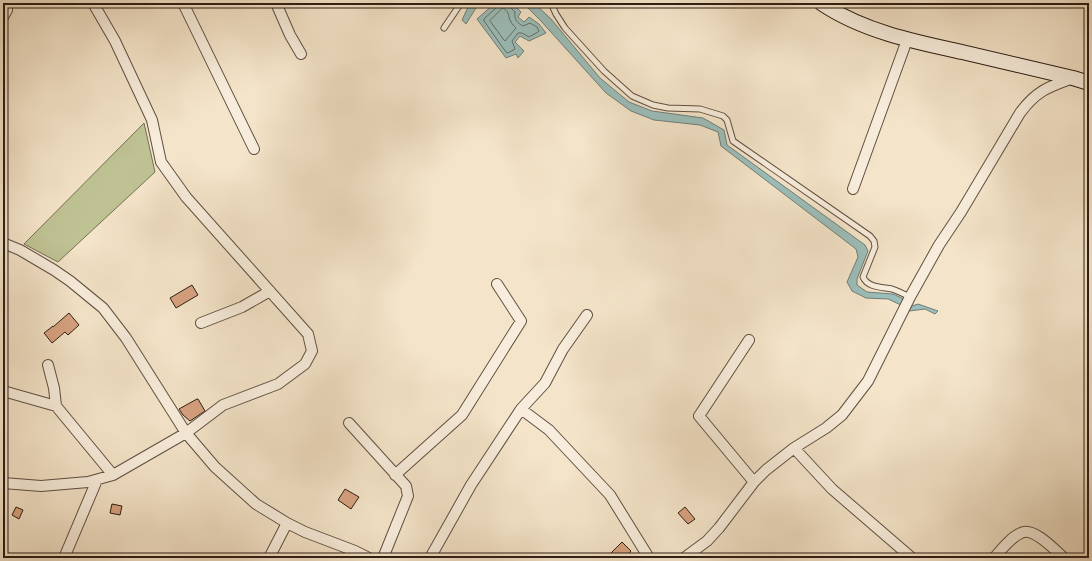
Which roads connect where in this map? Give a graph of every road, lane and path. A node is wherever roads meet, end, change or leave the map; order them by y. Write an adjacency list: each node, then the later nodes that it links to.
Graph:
1 (7, 3): 8 (street)
2 (93, 3): 18 (street)
3 (183, 3): 14 (street)
4 (276, 3): 11 (street)
5 (461, 3): 9 (lane)
6 (551, 3): 19 (lane)
7 (827, 5): 10 (main road)
8 (3, 17)
9 (444, 28)
10 (907, 40): 12 (main road); 15 (street)
11 (301, 54)
12 (1073, 78): 13 (main road); 19 (street)
13 (1089, 83)
14 (254, 149)
15 (853, 189)
16 (4, 247): 28 (street)
17 (498, 284): 31 (street)
18 (270, 291): 21 (street); 28 (street)
19 (910, 297): 29 (street)
20 (587, 315): 26 (street)
21 (201, 323)
22 (749, 340): 33 (street)
23 (48, 365): 25 (street)
24 (3, 391): 25 (street)
25 (56, 406): 30 (street)
26 (521, 409): 40 (street); 41 (street)
27 (349, 423): 31 (street)
28 (186, 433): 30 (street); 35 (street)
29 (794, 448): 33 (street); 43 (street)
30 (113, 475): 32 (street)
31 (395, 475): 39 (street)
32 (98, 480): 34 (street); 36 (street)
33 (754, 482): 42 (street)
34 (3, 483)
35 (287, 523): 37 (street); 38 (street)
36 (64, 558)
37 (269, 558)
38 (369, 558)
39 (383, 558)
40 (430, 558)
41 (649, 558)
42 (684, 558)
43 (912, 558)
44 (994, 558): 45 (street)
45 (1064, 558)

